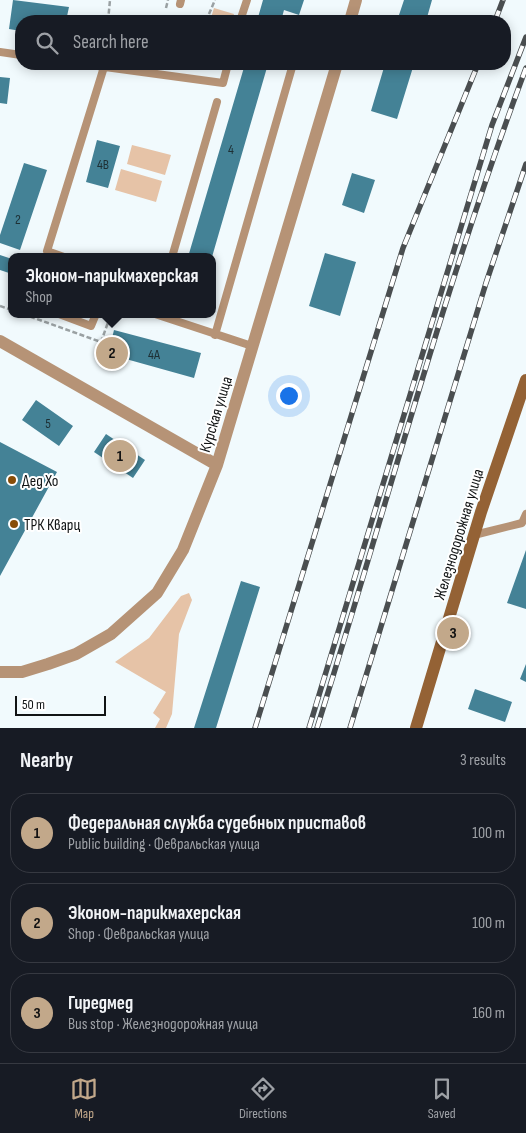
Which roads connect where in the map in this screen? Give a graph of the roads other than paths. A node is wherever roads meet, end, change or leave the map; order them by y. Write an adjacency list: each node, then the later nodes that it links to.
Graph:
1 (247, 0): 3 (lane)
2 (356, 0): 4 (street)
3 (242, 15)
4 (352, 15)
5 (0, 52): 6 (lane)
6 (15, 54)
7 (103, 70): 13 (lane)
8 (132, 70): 9 (lane)
9 (226, 70)
10 (291, 70): 18 (lane)
11 (335, 70): 20 (street, Курская улица)
12 (217, 102): 14 (lane)
13 (53, 253)
14 (173, 253)
15 (70, 318): 16 (lane)
16 (95, 318)
17 (166, 318): 18 (lane)
18 (215, 335): 20 (lane)
19 (0, 341): 22 (street)
20 (252, 346): 22 (street, Курская улица)
21 (526, 380): 24 (main road, Железнодорожная улица)
22 (217, 465): 25 (street, Курская улица)
23 (526, 514): 24 (lane)
24 (474, 536): 26 (main road, Железнодорожная улица)
25 (0, 672)
26 (416, 728)

